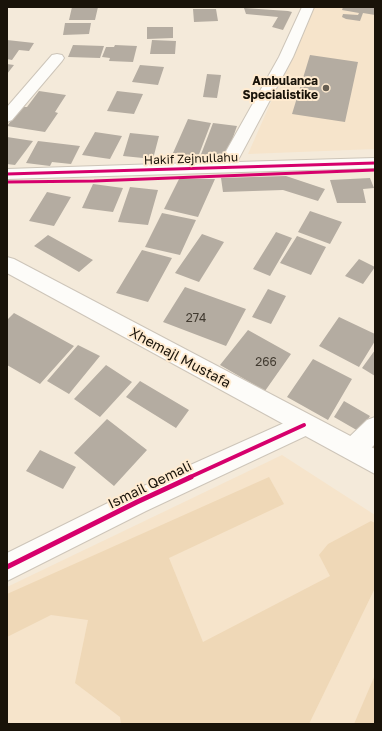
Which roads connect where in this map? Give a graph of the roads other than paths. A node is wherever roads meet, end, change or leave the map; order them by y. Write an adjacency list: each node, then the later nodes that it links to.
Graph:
1 (308, 7): 5 (street)
2 (57, 58): 3 (street)
3 (7, 117)
4 (375, 163): 5 (street, Hakif Zejnullahu)
5 (225, 168): 6 (street, Hakif Zejnullahu)
6 (7, 174)
7 (7, 264): 8 (street, Xhemajl Mustafa)
8 (304, 425): 10 (street, Xhemajl Mustafa); 12 (street, Ismail Qemali)
9 (375, 428): 10 (street)
10 (354, 449): 11 (street, Xhemajl Mustafa)
11 (375, 462)
12 (7, 567)

